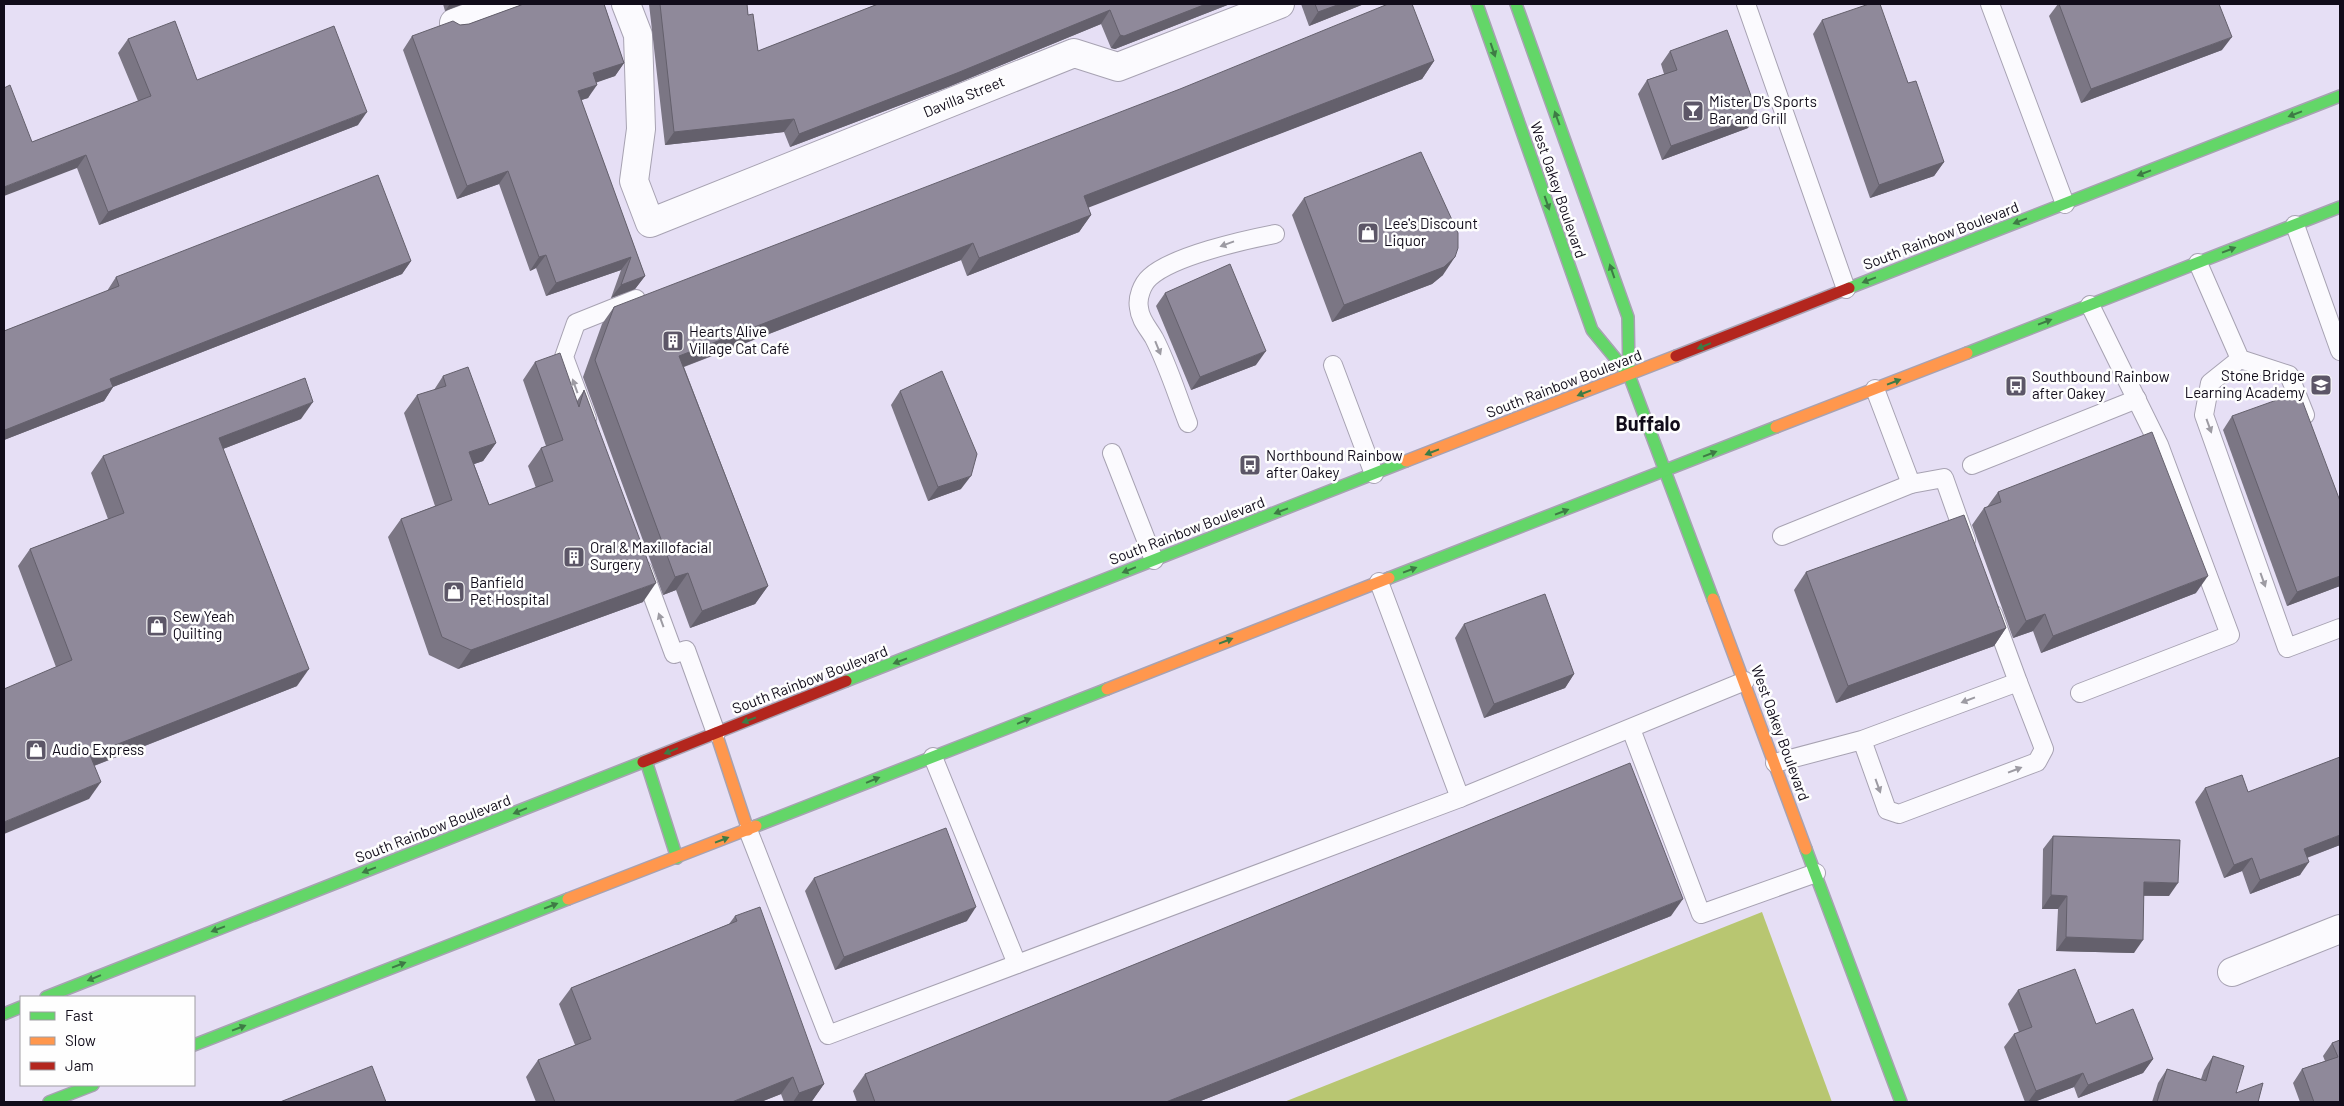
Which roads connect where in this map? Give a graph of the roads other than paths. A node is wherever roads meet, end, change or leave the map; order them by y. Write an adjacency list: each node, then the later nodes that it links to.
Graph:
1 (506, 4): 8 (street)
2 (626, 4): 3 (street, Davilla Street)
3 (1280, 4)
4 (1477, 4): 21 (main road, West Oakey Boulevard, one-way to 21)
5 (1516, 4): 21 (main road, West Oakey Boulevard, one-way to 5)
6 (1746, 4): 15 (lane)
7 (1990, 4): 10 (lane)
8 (454, 23)
9 (2340, 96): 10 (main road, South Rainbow Boulevard, one-way to 10)
10 (2066, 204): 15 (main road, South Rainbow Boulevard, one-way to 15)
11 (2340, 207): 12 (main road)
12 (2294, 225): 14 (main road, one-way to 12); 18 (lane)
13 (1275, 234): 24 (lane, one-way to 24)
14 (2198, 263): 17 (main road); 19 (lane)
15 (1846, 289): 21 (main road, South Rainbow Boulevard, one-way to 21)
16 (654, 292): 26 (lane, one-way to 16)
17 (2090, 305): 22 (main road, one-way to 17); 23 (lane)
18 (2340, 351)
19 (2240, 358): 25 (lane); 38 (lane, one-way to 38)
20 (1333, 365): 30 (lane)
21 (1629, 375): 29 (main road, West Oakey Boulevard); 30 (main road, South Rainbow Boulevard, one-way to 30)
22 (1875, 389): 29 (main road, one-way to 22); 31 (lane)
23 (2137, 399): 28 (lane); 41 (lane)
24 (1188, 423)
25 (2310, 428)
26 (592, 432)
27 (1112, 454): 35 (lane)
28 (1972, 465)
29 (1664, 471): 36 (main road, one-way to 29); 39 (main road, West Oakey Boulevard)
30 (1374, 474): 35 (main road, South Rainbow Boulevard, one-way to 35)
31 (1911, 484): 32 (lane); 34 (lane)
32 (1782, 536)
33 (636, 552): 43 (lane, one-way to 33)
34 (1971, 552)
35 (1154, 560): 43 (main road, South Rainbow Boulevard, one-way to 43)
36 (1379, 582): 45 (main road, one-way to 36); 48 (lane)
37 (1988, 598): 40 (lane)
38 (2340, 628)
39 (1745, 681): 42 (lane); 47 (main road, West Oakey Boulevard)
40 (2018, 682): 44 (lane, one-way to 44); 44 (lane, one-way to 40)
41 (2080, 693)
42 (1631, 728): 48 (lane); 51 (lane)
43 (716, 733): 46 (main road, South Rainbow Boulevard, one-way to 46); 49 (main road)
44 (1862, 740): 47 (lane)
45 (933, 757): 49 (main road, one-way to 45); 53 (lane)
46 (646, 761): 50 (main road); 55 (main road, South Rainbow Boulevard, one-way to 55)
47 (1775, 763): 51 (main road, West Oakey Boulevard)
48 (1460, 798): 53 (lane)
49 (748, 830): 50 (main road, one-way to 49); 53 (lane)
50 (676, 858): 58 (main road, one-way to 50)
51 (1816, 873): 61 (main road, West Oakey Boulevard)
52 (2340, 928): 54 (street)
53 (1017, 964)
54 (2232, 972)
55 (49, 996)
56 (20, 1007): 57 (main road)
57 (4, 1014)
58 (195, 1045)
59 (90, 1086): 60 (main road)
60 (49, 1102)
61 (1901, 1102)

